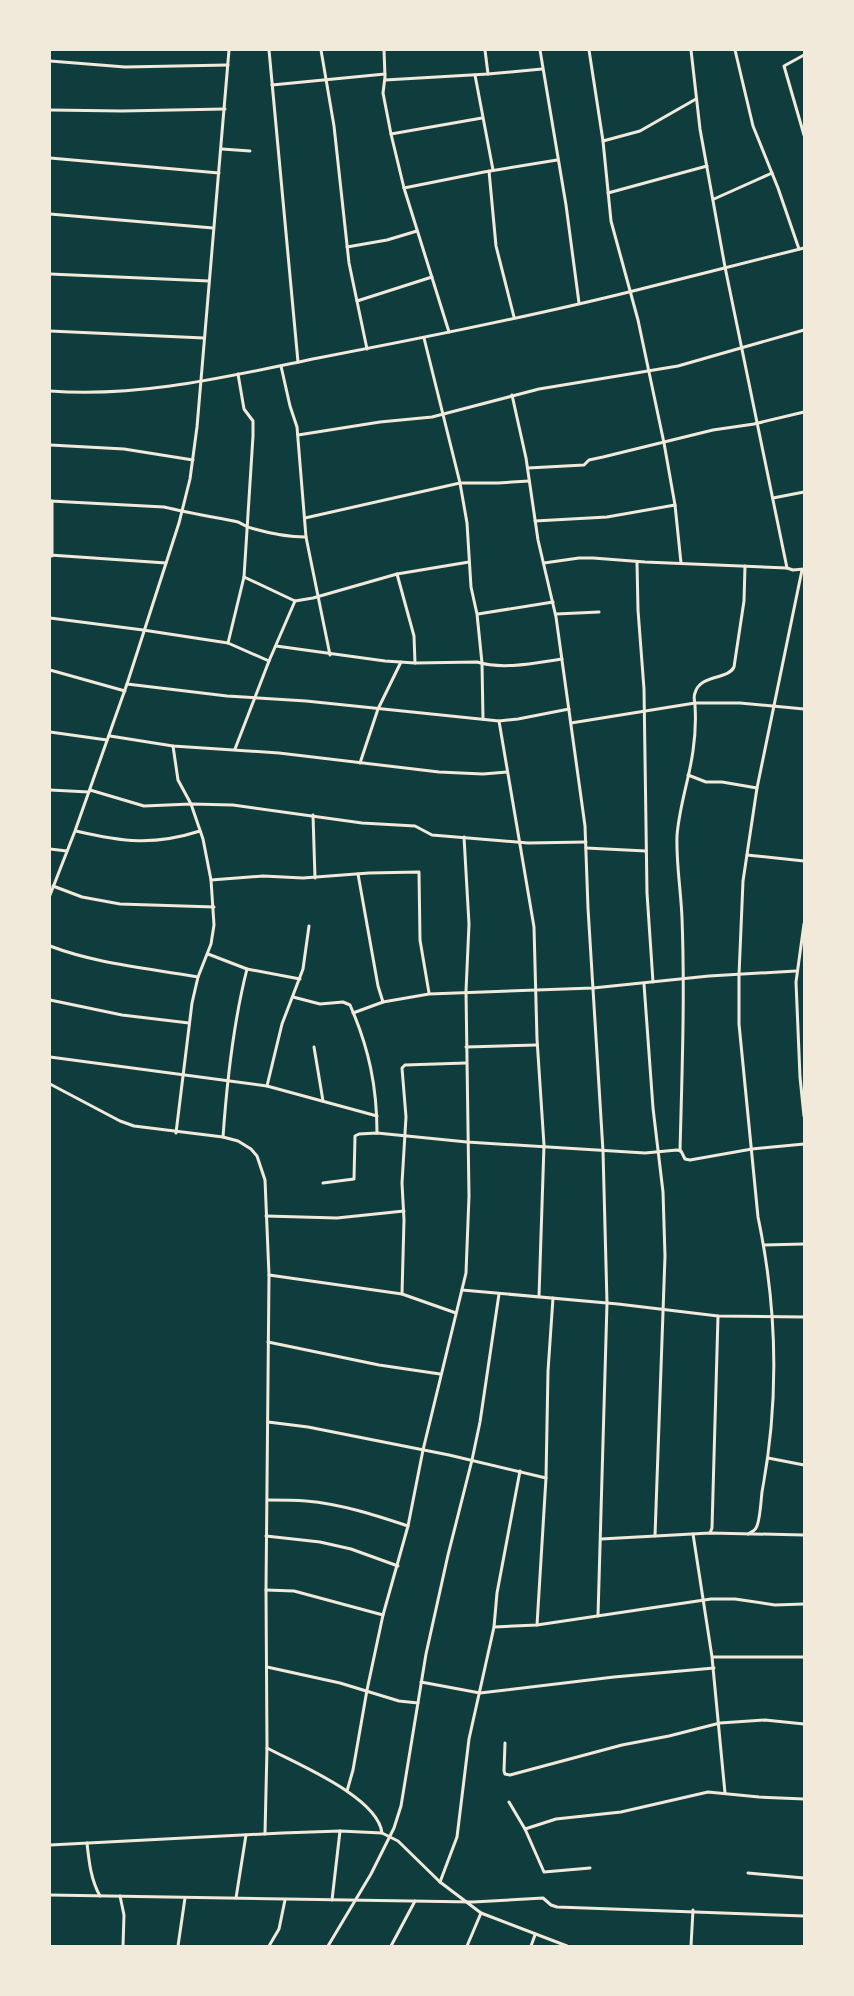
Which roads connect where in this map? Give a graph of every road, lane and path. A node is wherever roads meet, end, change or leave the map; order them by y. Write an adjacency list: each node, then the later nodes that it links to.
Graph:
1 (229, 50): 13 (street)
2 (269, 50): 20 (street)
3 (321, 50): 18 (street)
4 (384, 50): 5 (street); 15 (street)
5 (392, 50)
6 (485, 50): 17 (street)
7 (540, 50): 14 (street)
8 (589, 50): 27 (street)
9 (691, 50): 21 (street)
10 (735, 50): 35 (street)
11 (804, 55): 26 (street)
12 (50, 61): 13 (street)
13 (228, 65): 22 (street)
14 (542, 69): 17 (street); 31 (street)
15 (385, 74): 18 (street); 19 (street)
16 (475, 75): 17 (street); 19 (street); 24 (street)
17 (488, 75)
18 (325, 79): 20 (street); 42 (street)
19 (385, 80): 25 (street)
20 (272, 85): 60 (street)
21 (696, 99): 27 (street); 32 (street)
22 (225, 109): 23 (street); 28 (street)
23 (50, 110)
24 (482, 118): 25 (street); 33 (street)
25 (391, 134): 36 (street)
26 (804, 135)
27 (603, 141): 37 (street)
28 (221, 149): 29 (street); 34 (street)
29 (250, 151)
30 (50, 158): 34 (street)
31 (557, 160): 33 (street); 51 (street)
32 (707, 166): 37 (street); 38 (street)
33 (491, 171): 36 (street); 52 (street)
34 (219, 173): 40 (street)
35 (772, 173): 38 (street); 44 (street)
36 (404, 188): 41 (street)
37 (608, 193): 49 (street)
38 (714, 199): 45 (street)
39 (50, 214): 40 (street)
40 (213, 228): 48 (street)
41 (417, 231): 42 (street); 47 (street)
42 (347, 247): 50 (street)
43 (804, 248): 44 (street)
44 (799, 249): 45 (street)
45 (725, 267): 49 (street); 58 (street)
46 (50, 274): 48 (street)
47 (432, 277): 50 (street); 55 (street)
48 (209, 281): 56 (street)
49 (631, 291): 51 (street); 62 (street)
50 (357, 301): 59 (street)
51 (579, 303): 52 (street)
52 (514, 317): 55 (street)
53 (804, 330): 58 (street)
54 (50, 331): 56 (street)
55 (449, 332): 57 (street)
56 (204, 338): 64 (street)
57 (424, 338): 59 (street); 68 (street)
58 (742, 348): 62 (street); 69 (street)
59 (367, 349): 60 (street)
60 (298, 362): 61 (street)
61 (281, 366): 63 (street); 70 (street)
62 (648, 371): 66 (street); 71 (street)
63 (238, 374): 64 (street); 84 (street)
64 (200, 380): 65 (street); 73 (street)
65 (50, 391)
66 (512, 395): 68 (street); 74 (street)
67 (804, 412): 69 (street)
68 (443, 414): 70 (street); 76 (street)
69 (759, 422): 71 (street); 78 (street)
70 (298, 435): 82 (street)
71 (664, 443): 74 (street); 80 (street)
72 (50, 445): 73 (street)
73 (193, 460): 81 (street)
74 (528, 468): 75 (street)
75 (529, 481): 76 (street); 83 (street)
76 (460, 483): 82 (street); 87 (street)
77 (804, 492): 78 (street)
78 (773, 498): 93 (street)
79 (51, 501): 81 (street); 86 (street)
80 (675, 505): 83 (street); 91 (street)
81 (182, 513): 84 (street); 89 (street)
82 (305, 518): 85 (street)
83 (535, 521): 90 (street)
84 (247, 527): 85 (street); 96 (street)
85 (306, 537): 97 (street)
86 (50, 556): 89 (street)
87 (469, 562): 95 (street); 101 (street)
88 (637, 562): 90 (street); 91 (street); 122 (street)
89 (166, 563): 104 (street)
90 (544, 563): 99 (street)
91 (681, 563): 92 (street)
92 (745, 566): 93 (street); 117 (street)
93 (787, 568): 94 (street)
94 (803, 569): 118 (street)
95 (397, 574): 97 (street); 111 (street)
96 (244, 577): 98 (street); 105 (street)
97 (318, 597): 98 (street); 107 (street)
98 (295, 601): 106 (street)
99 (553, 603): 101 (street); 102 (street)
100 (599, 612): 102 (street)
101 (477, 614): 112 (street)
102 (555, 614): 108 (street)
103 (50, 618): 104 (street)
104 (143, 630): 105 (street); 114 (street)
105 (228, 643): 109 (street)
106 (276, 646): 107 (street); 109 (street)
107 (330, 655): 110 (street)
108 (562, 659): 112 (street); 120 (street)
109 (269, 661): 116 (street)
110 (401, 662): 111 (street); 119 (street)
111 (415, 663): 112 (street)
112 (482, 663): 123 (street)
113 (50, 670): 115 (street)
114 (127, 684): 115 (street); 116 (street)
115 (125, 691): 127 (street)
116 (255, 698): 119 (street); 129 (street)
117 (695, 703): 118 (street); 122 (street); 132 (street)
118 (773, 706): 121 (street); 133 (street)
119 (378, 709): 123 (street); 130 (street)
120 (569, 709): 124 (street); 125 (street)
121 (804, 709)
122 (644, 710): 125 (street); 146 (street)
123 (483, 719): 124 (street)
124 (498, 721): 131 (street)
125 (571, 723): 141 (street)
126 (50, 732): 127 (street)
127 (108, 738): 128 (street); 135 (street)
128 (173, 746): 129 (street); 136 (street)
129 (235, 749): 130 (street)
130 (360, 763): 131 (street)
131 (507, 772): 142 (street)
132 (688, 775): 133 (street); 163 (street)
133 (757, 788): 147 (street)
134 (50, 790): 135 (street)
135 (89, 791): 136 (street); 138 (street)
136 (191, 804): 137 (street); 139 (street)
137 (313, 815): 140 (street); 150 (street)
138 (75, 831): 139 (street); 145 (street)
139 (201, 831): 151 (street)
140 (464, 837): 142 (street); 168 (street)
141 (586, 842): 142 (street); 143 (street)
142 (521, 843): 169 (street)
143 (586, 848): 146 (street); 167 (street)
144 (50, 849): 145 (street)
145 (67, 851): 152 (street)
146 (646, 851): 165 (street)
147 (746, 855): 148 (street); 161 (street)
148 (804, 861)
149 (358, 874): 150 (street); 170 (street); 173 (street)
150 (315, 878): 151 (street)
151 (211, 880): 154 (street)
152 (53, 886): 153 (street); 154 (street)
153 (50, 895)
154 (214, 907): 158 (street)
155 (804, 924): 160 (street)
156 (309, 926): 164 (street)
157 (50, 946): 162 (street)
158 (207, 954): 159 (street); 162 (street)
159 (247, 969): 164 (street); 182 (street)
160 (796, 971): 161 (street); 187 (street)
161 (739, 975): 163 (street); 195 (street)
162 (198, 977): 175 (street)
163 (682, 979): 165 (street); 197 (street)
164 (300, 980): 171 (street)
165 (653, 983): 166 (street)
166 (644, 984): 167 (street); 198 (street)
167 (593, 988): 169 (street); 196 (street)
168 (466, 991): 169 (street); 170 (street); 178 (street)
169 (537, 991): 176 (street)
170 (429, 994): 173 (street)
171 (292, 997): 174 (street); 184 (street)
172 (50, 1000): 175 (street)
173 (383, 1002): 174 (street)
174 (353, 1013): 186 (street)
175 (189, 1023): 181 (street)
176 (537, 1045): 178 (street); 194 (street)
177 (314, 1047): 185 (street)
178 (466, 1047): 180 (street)
179 (50, 1057): 181 (street)
180 (466, 1063): 190 (street); 192 (street)
181 (184, 1076): 182 (street); 188 (street)
182 (227, 1081): 184 (street); 191 (street)
183 (50, 1084): 188 (street)
184 (267, 1086): 185 (street)
185 (323, 1101): 186 (street)
186 (377, 1116): 189 (street)
187 (804, 1116)
188 (176, 1133): 191 (street)
189 (377, 1133): 190 (street); 199 (street)
190 (405, 1136): 192 (street); 200 (street)
191 (224, 1137): 201 (street)
192 (467, 1142): 194 (street); 205 (street)
193 (804, 1144): 195 (street)
194 (544, 1145): 196 (street); 208 (street)
195 (752, 1149): 197 (street); 203 (street)
196 (603, 1151): 198 (street); 210 (street)
197 (680, 1151): 198 (street)
198 (659, 1152): 211 (street)
199 (323, 1183)
200 (404, 1211): 201 (street); 206 (street)
201 (266, 1216): 204 (street)
202 (804, 1244): 203 (street)
203 (764, 1245): 214 (street)
204 (268, 1275): 206 (street); 216 (street)
205 (462, 1290): 207 (street); 212 (street)
206 (402, 1294): 212 (street)
207 (499, 1294): 208 (street); 221 (street)
208 (539, 1296): 209 (street)
209 (553, 1298): 210 (street); 224 (street)
210 (607, 1303): 211 (street); 233 (street)
211 (662, 1310): 213 (street); 232 (street)
212 (456, 1312): 217 (street)
213 (718, 1316): 214 (street); 228 (street)
214 (772, 1316): 215 (street); 220 (street)
215 (804, 1317)
216 (268, 1342): 217 (street); 218 (street)
217 (441, 1374): 219 (street)
218 (268, 1422): 219 (street); 225 (street)
219 (423, 1450): 221 (street); 226 (street)
220 (768, 1458): 222 (street); 229 (street)
221 (472, 1460): 223 (street); 246 (street)
222 (804, 1465)
223 (520, 1471): 224 (street); 241 (street)
224 (546, 1478): 240 (street)
225 (268, 1500): 226 (street); 231 (street)
226 (408, 1526): 234 (street)
227 (693, 1533): 228 (street); 232 (street); 236 (street)
228 (710, 1533): 229 (street)
229 (748, 1534): 230 (street)
230 (804, 1535)
231 (266, 1536): 234 (street); 235 (street)
232 (655, 1536): 233 (street)
233 (601, 1539): 239 (street)
234 (398, 1566): 238 (street)
235 (266, 1590): 238 (street); 244 (street)
236 (704, 1600): 237 (street); 239 (street); 242 (street)
237 (804, 1604)
238 (384, 1615): 247 (street)
239 (598, 1616): 240 (street)
240 (537, 1625): 241 (street)
241 (494, 1627): 248 (street)
242 (712, 1657): 243 (street); 245 (street)
243 (804, 1657)
244 (267, 1667): 247 (street); 253 (street)
245 (714, 1668): 248 (street); 250 (street)
246 (421, 1682): 248 (street); 249 (street)
247 (367, 1690): 249 (street); 254 (street)
248 (480, 1693): 269 (street)
249 (418, 1703): 263 (street)
250 (720, 1723): 251 (street); 252 (street); 255 (street)
251 (804, 1724)
252 (505, 1743)
253 (267, 1748): 254 (street); 261 (street)
254 (347, 1791): 260 (street)
255 (725, 1793): 256 (street); 258 (street)
256 (804, 1799)
257 (509, 1802): 258 (street)
258 (525, 1829): 266 (street)
259 (340, 1831): 260 (street); 261 (street); 276 (street)
260 (382, 1833): 263 (street)
261 (265, 1834): 262 (street)
262 (246, 1835): 264 (street); 274 (street)
263 (390, 1836): 269 (street); 277 (street)
264 (87, 1844): 265 (street); 271 (street)
265 (50, 1845)
266 (590, 1868)
267 (748, 1873): 268 (street)
268 (804, 1878)
269 (440, 1882): 279 (street)
270 (50, 1895): 271 (street)
271 (100, 1896): 272 (street)
272 (120, 1896): 273 (street); 284 (street)
273 (185, 1898): 274 (street); 285 (street)
274 (236, 1899): 275 (street)
275 (285, 1899): 276 (street); 286 (street)
276 (332, 1900): 277 (street)
277 (357, 1901): 278 (street); 287 (street)
278 (415, 1901): 279 (street); 288 (street)
279 (465, 1902): 280 (street); 281 (street)
280 (693, 1911): 282 (street); 292 (street)
281 (481, 1913): 283 (street); 289 (street)
282 (804, 1916)
283 (535, 1935): 290 (street); 291 (street)
284 (123, 1947)
285 (178, 1947)
286 (269, 1947)
287 (328, 1947)
288 (391, 1947)
289 (467, 1947)
290 (531, 1947)
291 (567, 1947)
292 (691, 1947)

